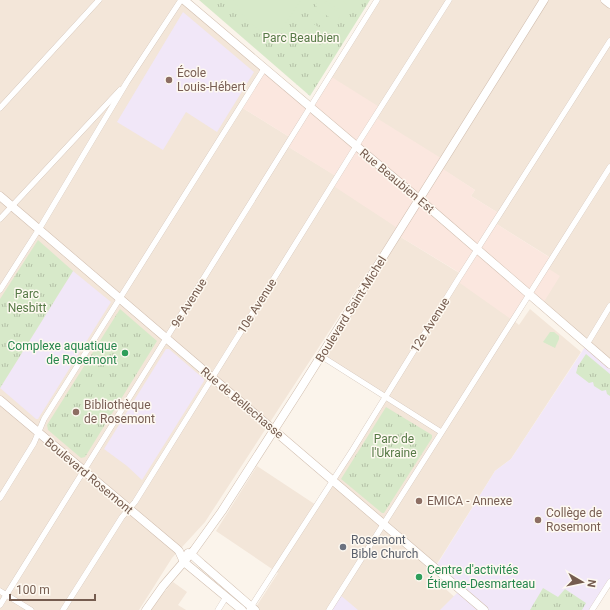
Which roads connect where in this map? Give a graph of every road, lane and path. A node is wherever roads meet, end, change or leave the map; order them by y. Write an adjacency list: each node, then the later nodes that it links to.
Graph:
1 (99, 0): 12 (street)
2 (182, 0): 9 (street, Rue Beaubien Est); 10 (street)
3 (377, 0): 11 (street, 9e Avenue)
4 (449, 0): 13 (street, 10e Avenue)
5 (544, 0): 16 (street, Boulevard Saint-Michel)
6 (605, 0): 7 (street)
7 (610, 4)
8 (610, 41): 20 (street, 12e Avenue)
9 (264, 69): 11 (street, Rue Beaubien Est); 23 (street)
10 (127, 82): 17 (street); 19 (street)
11 (310, 107): 13 (street, Rue Beaubien Est); 25 (street, 9e Avenue)
12 (0, 108)
13 (356, 146): 16 (street, Rue Beaubien Est); 29 (street, 10e Avenue)
14 (610, 166): 22 (street)
15 (0, 196): 17 (street, Rue de Bellechasse)
16 (419, 200): 20 (street, Rue Beaubien Est); 27 (street, Boulevard Saint-Michel)
17 (12, 206): 18 (street); 19 (street, Rue de Bellechasse)
18 (0, 219)
19 (39, 229): 21 (street); 23 (street, Rue de Bellechasse)
20 (477, 250): 22 (street, Rue Beaubien Est); 30 (street, 12e Avenue)
21 (0, 290)
22 (529, 294): 26 (street, Rue Beaubien Est); 34 (street)
23 (119, 300): 25 (street, Rue de Bellechasse); 33 (street)
24 (610, 306): 26 (street)
25 (166, 339): 29 (street, Rue de Bellechasse); 35 (street, 9e Avenue)
26 (587, 344): 28 (street, Rue Beaubien Est)
27 (321, 356): 30 (street); 32 (street, Boulevard Saint-Michel)
28 (610, 364)
29 (212, 378): 32 (street, Rue de Bellechasse); 38 (street, 10e Avenue)
30 (386, 396): 34 (street); 36 (street, 12e Avenue)
31 (0, 400): 33 (street, Boulevard Rosemont)
32 (274, 431): 36 (street, Rue de Bellechasse); 41 (street, Boulevard Saint-Michel)
33 (39, 432): 35 (street, Boulevard Rosemont); 37 (street)
34 (441, 432): 39 (street)
35 (84, 471): 38 (street, Boulevard Rosemont); 45 (street, 9e Avenue)
36 (332, 481): 39 (street, Rue de Bellechasse); 48 (street, 12e Avenue)
37 (0, 498)
38 (128, 509): 40 (street, Boulevard Rosemont); 50 (street, 10e Avenue)
39 (384, 525): 54 (street); 55 (street, Rue de Bellechasse)
40 (179, 551): 41 (street, Boulevard Rosemont); 42 (street, Boulevard Rosemont)
41 (191, 554): 42 (street, Boulevard Saint-Michel); 48 (street, Boulevard Rosemont)
42 (184, 562): 46 (street, Boulevard Rosemont); 51 (street, Boulevard Saint-Michel)
43 (610, 582): 56 (street)
44 (0, 591): 45 (street)
45 (6, 595): 47 (street, 9e Avenue); 49 (street)
46 (226, 597): 52 (street); 53 (street, Boulevard Rosemont)
47 (0, 605)
48 (252, 609)
49 (31, 610)
50 (63, 610)
51 (146, 610)
52 (218, 610)
53 (242, 610)
54 (329, 610)
55 (484, 610)
56 (592, 610)

